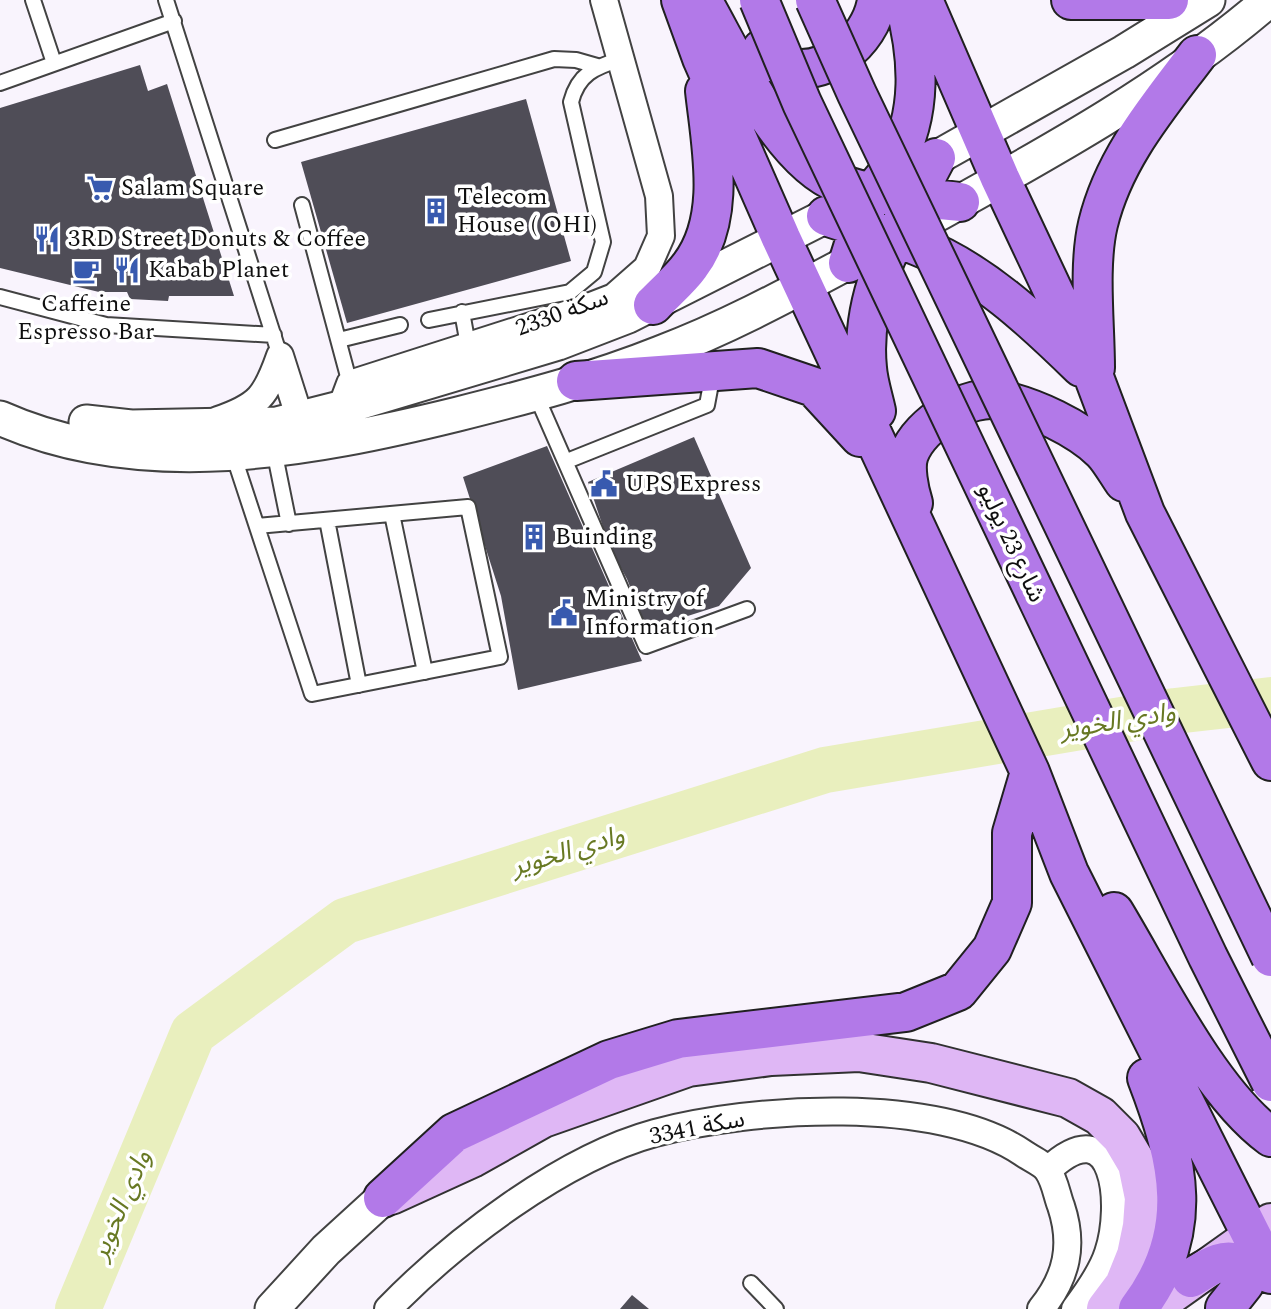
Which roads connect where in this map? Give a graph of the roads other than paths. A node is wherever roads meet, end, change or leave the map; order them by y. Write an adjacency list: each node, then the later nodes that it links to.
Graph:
1 (33, 0): 20 (lane)
2 (166, 0): 16 (lane)
3 (604, 0): 19 (street, سكة 2330)
4 (681, 0): 18 (main road)
5 (702, 0): 26 (main road)
6 (726, 0): 9 (main road)
7 (759, 0): 69 (main road, شارع 23 يوليو, bridge)
8 (816, 0): 67 (main road, bridge)
9 (877, 0)
10 (903, 0): 26 (main road)
11 (923, 0): 22 (main road)
12 (1071, 0): 13 (main road)
13 (1169, 0)
14 (1208, 0): 22 (street)
15 (1269, 0): 17 (street)
16 (174, 21): 20 (lane); 39 (lane)
17 (1198, 55): 25 (street); 43 (main road)
18 (702, 58): 31 (main road); 34 (main road)
19 (609, 62): 23 (lane); 35 (lane); 40 (street, سكة 2330)
20 (54, 63): 21 (lane)
21 (0, 83)
22 (980, 134): 24 (street); 25 (main road)
23 (275, 140)
24 (936, 158): 26 (street); 27 (main road)
25 (1000, 178): 28 (street); 43 (main road)
26 (874, 192): 27 (main road); 30 (main road)
27 (916, 197): 28 (main road); 30 (main road)
28 (960, 202): 30 (street)
29 (302, 205): 38 (lane)
30 (857, 236): 31 (street); 32 (street); 43 (main road); 54 (main road)
31 (781, 238): 32 (main road); 34 (street)
32 (803, 287): 44 (street); 54 (main road)
33 (0, 297): 39 (lane)
34 (653, 305): 42 (street)
35 (463, 312): 36 (lane); 40 (lane)
36 (429, 320)
37 (400, 325): 38 (lane)
38 (339, 340): 46 (lane)
39 (277, 345): 49 (street); 50 (street)
40 (468, 345): 42 (street, سكة 2330)
41 (713, 372): 44 (main road); 53 (lane); 54 (main road)
42 (402, 378): 46 (street)
43 (1095, 380): 55 (main road)
44 (576, 381): 45 (street)
45 (536, 395): 51 (street); 53 (lane)
46 (345, 396): 49 (street)
47 (0, 404): 50 (street)
48 (0, 418): 52 (street)
49 (300, 419): 50 (street)
50 (198, 427)
51 (274, 449): 52 (street); 58 (lane)
52 (232, 452): 59 (lane)
53 (567, 461): 61 (lane)
54 (887, 467): 60 (main road)
55 (1144, 513): 60 (main road); 64 (main road)
56 (392, 514): 57 (lane); 62 (lane); 62 (lane)
57 (327, 520): 58 (lane); 63 (lane)
58 (289, 524): 59 (lane)
59 (257, 526): 63 (lane)
60 (933, 565): 65 (main road)
61 (747, 609)
62 (425, 672): 63 (lane)
63 (359, 685)
64 (1271, 761)
65 (1026, 763): 66 (main road); 68 (main road); 73 (main road)
66 (1069, 873): 74 (main road); 84 (main road)
67 (1271, 957)
68 (1181, 1023): 70 (main road); 71 (main road)
69 (1271, 1082)
70 (1271, 1112)
71 (1271, 1137)
72 (1048, 1170): 79 (street, سكة 3341); 81 (street); 82 (street)
73 (383, 1198): 78 (street); 83 (main road)
74 (1267, 1254): 75 (main road); 77 (main road)
75 (1191, 1278): 77 (main road); 85 (main road)
76 (751, 1283): 80 (lane)
77 (1224, 1308)
78 (272, 1309)
79 (388, 1309)
80 (776, 1309)
81 (1041, 1309)
82 (1075, 1309)
83 (1105, 1309)
84 (1138, 1309)
85 (1150, 1309)

